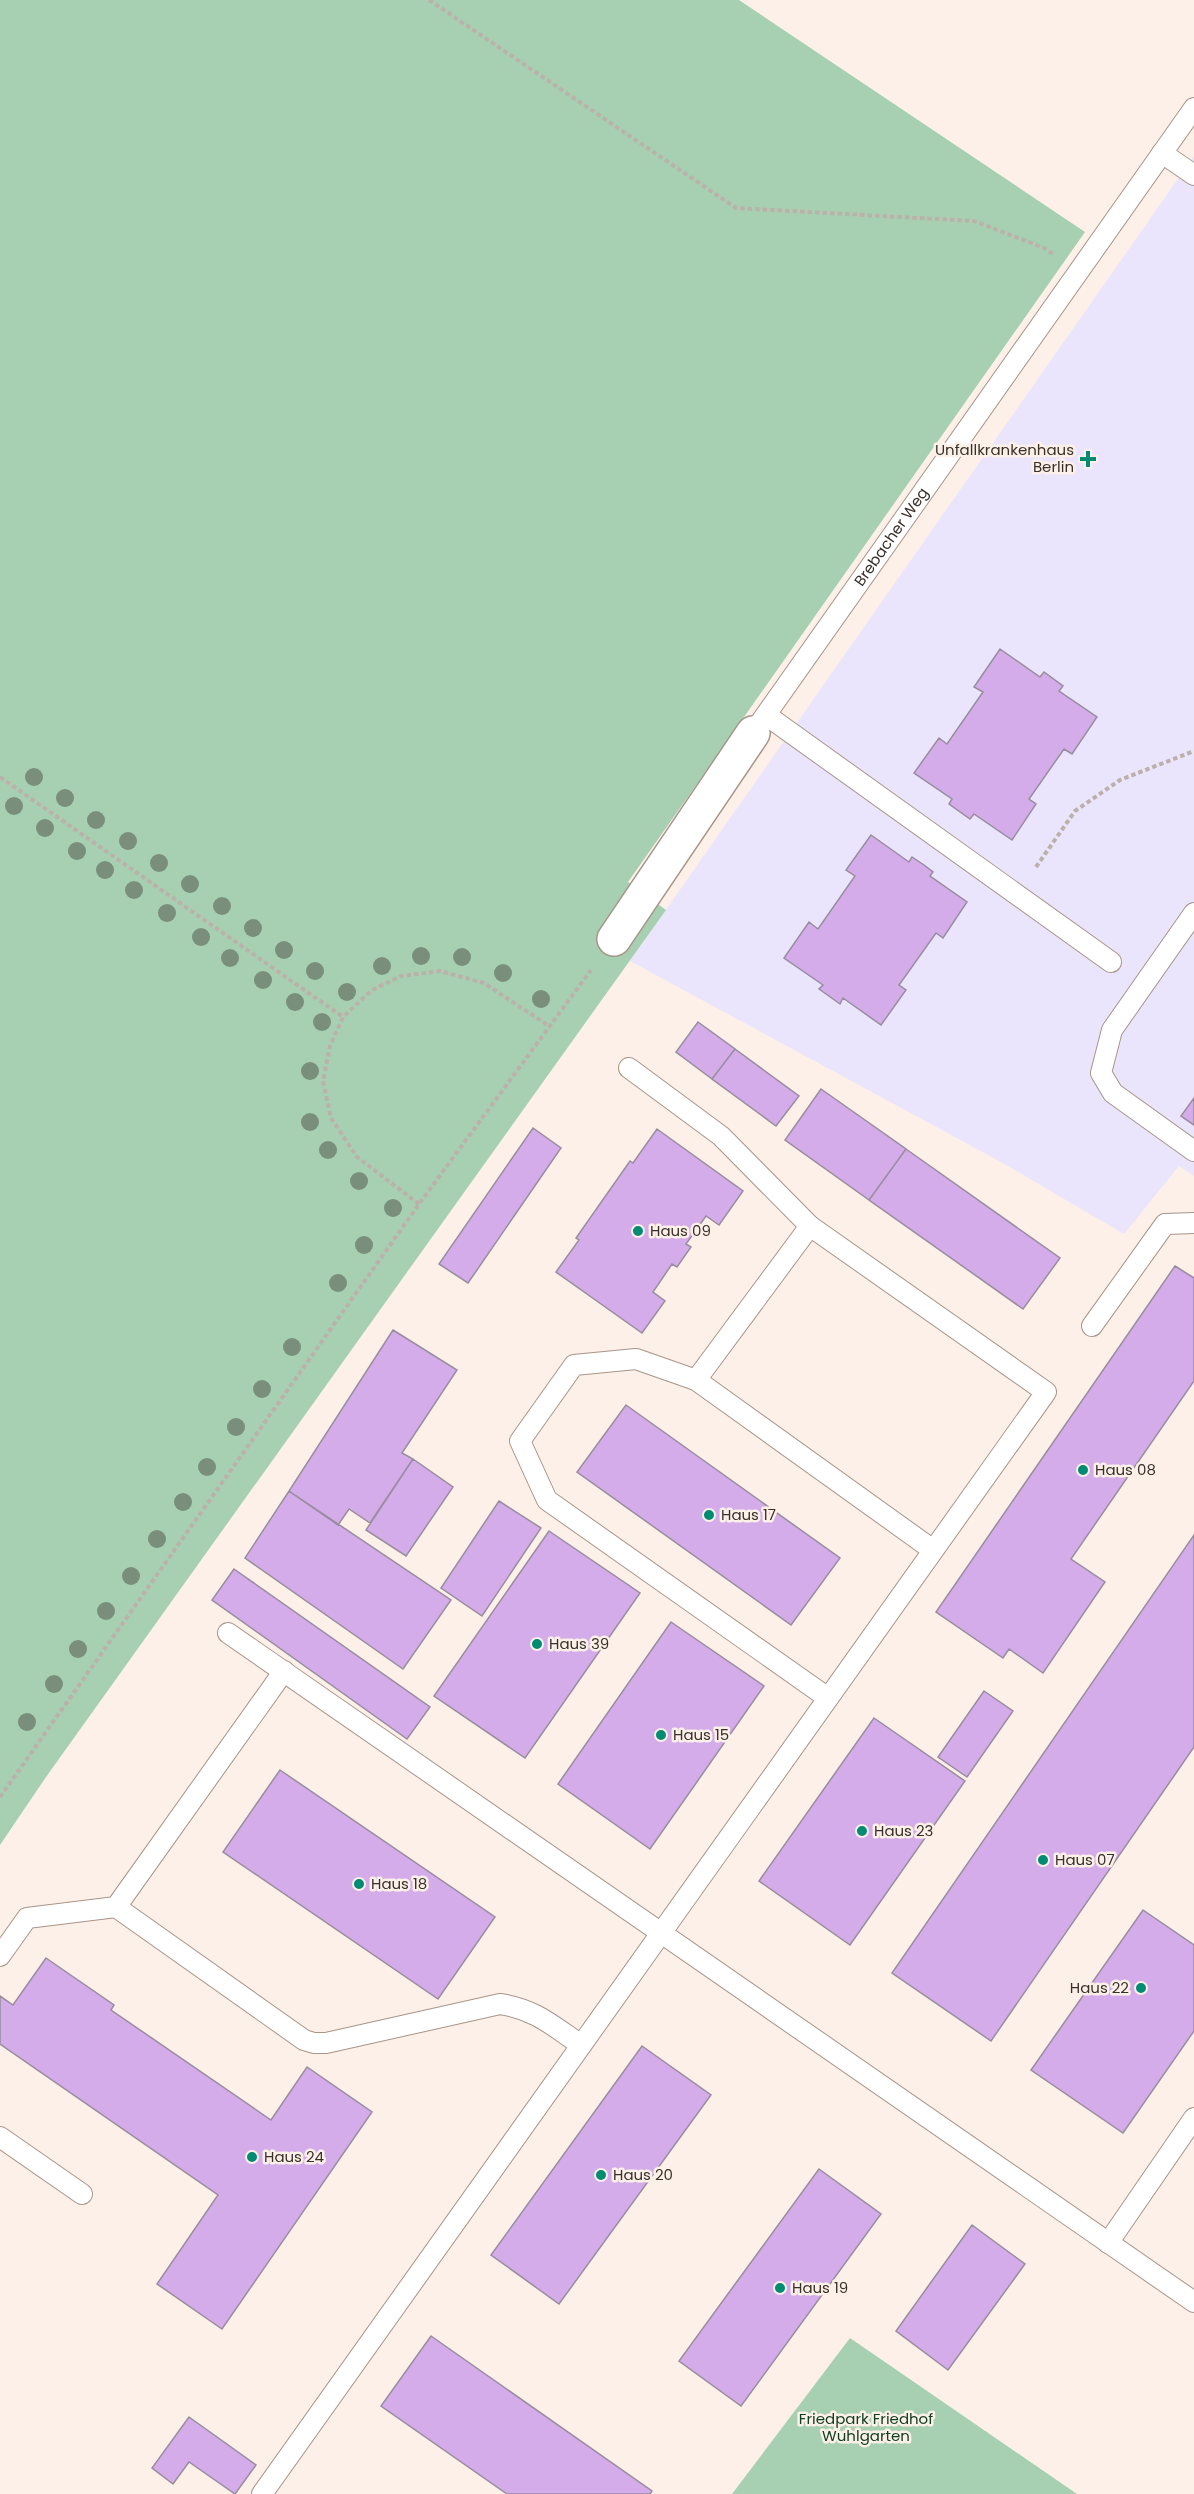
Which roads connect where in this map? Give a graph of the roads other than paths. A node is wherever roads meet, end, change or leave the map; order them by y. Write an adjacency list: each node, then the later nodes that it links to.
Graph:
1 (1194, 108): 2 (lane, Brebacher Weg)
2 (1162, 153): 3 (lane); 4 (lane, Brebacher Weg)
3 (1194, 175)
4 (759, 724): 6 (street, Brebacher Weg); 7 (lane)
5 (1194, 913): 9 (lane)
6 (614, 939)
7 (1111, 962)
8 (629, 1068): 11 (lane)
9 (1194, 1151)
10 (1194, 1222): 12 (lane)
11 (810, 1226): 13 (lane); 14 (lane)
12 (1092, 1326)
13 (696, 1380): 14 (lane); 17 (lane)
14 (933, 1550): 17 (lane)
15 (228, 1633): 16 (lane)
16 (284, 1671): 18 (lane); 19 (lane)
17 (828, 1698): 19 (lane)
18 (116, 1907): 20 (lane); 21 (lane)
19 (661, 1933): 21 (lane); 25 (lane)
20 (0, 1956)
21 (581, 2045): 27 (lane)
22 (1194, 2118): 25 (lane)
23 (0, 2137): 24 (lane)
24 (82, 2194)
25 (1108, 2242): 26 (lane)
26 (1194, 2302)
27 (262, 2494)

